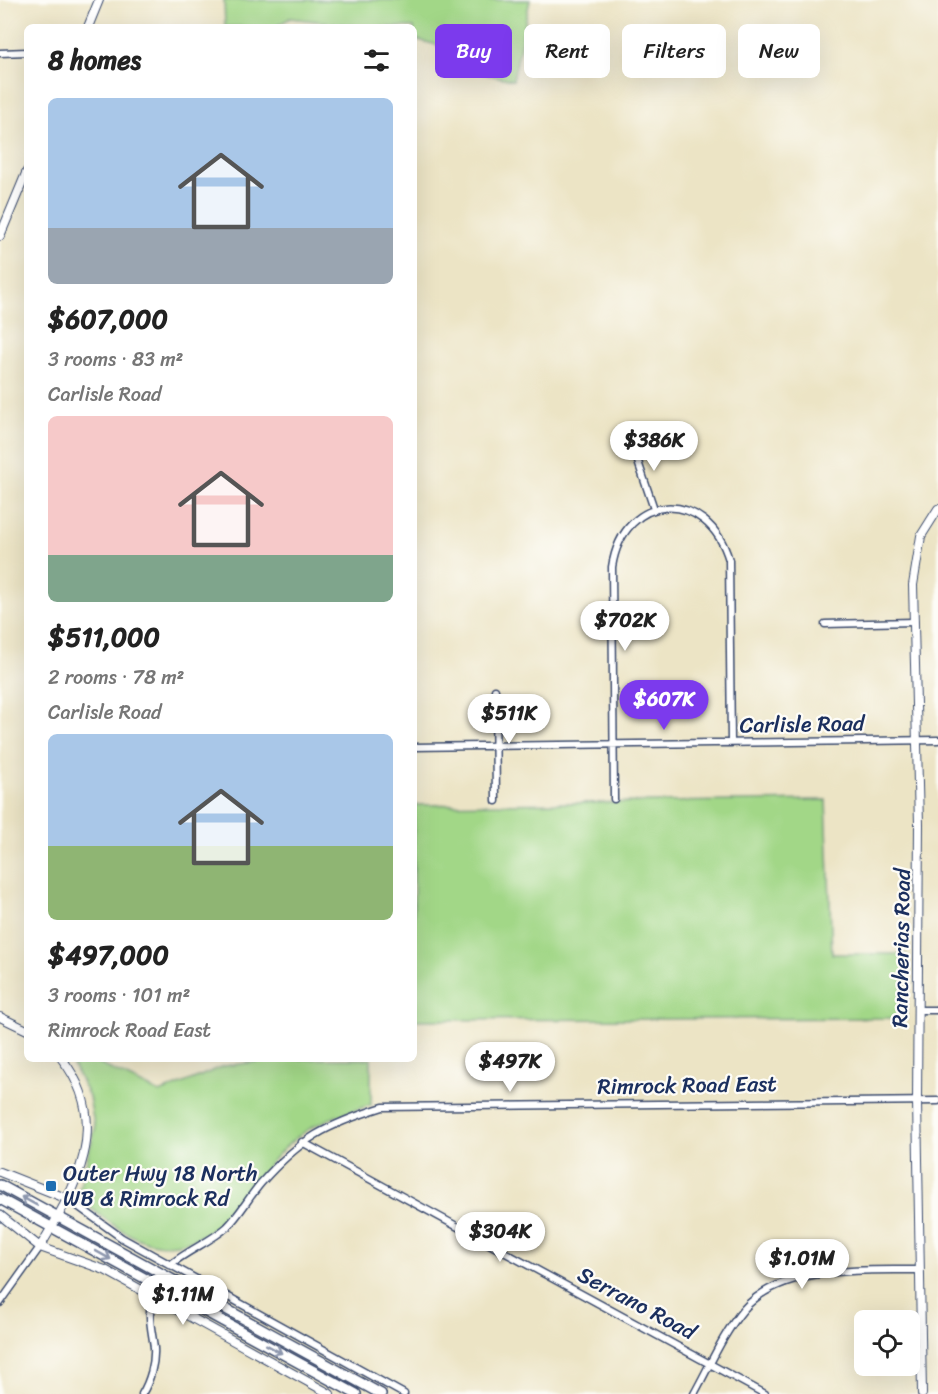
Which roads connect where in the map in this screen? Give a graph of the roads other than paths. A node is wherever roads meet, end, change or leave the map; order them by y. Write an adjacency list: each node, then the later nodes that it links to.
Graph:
1 (99, 0): 2 (street)
2 (89, 24)
3 (0, 52): 4 (street)
4 (24, 52)
5 (24, 184): 6 (street)
6 (0, 236)
7 (631, 441): 8 (street)
8 (654, 509): 15 (street); 17 (street)
9 (938, 509): 10 (street, Rancherias Road)
10 (914, 622): 11 (street); 13 (street, Rancherias Road)
11 (825, 624)
12 (495, 690): 16 (street)
13 (915, 740): 14 (street, Carlisle Road); 15 (street, Carlisle Road); 21 (street, Rancherias Road)
14 (938, 740)
15 (731, 742): 17 (street, Carlisle Road)
16 (497, 744): 17 (street, Carlisle Road); 18 (street, Carlisle Road); 20 (street)
17 (614, 744): 19 (street)
18 (417, 747)
19 (614, 799)
20 (496, 801)
21 (918, 1010): 22 (street); 26 (street, Rancherias Road)
22 (938, 1010)
23 (0, 1017): 24 (street)
24 (24, 1029)
25 (64, 1062): 32 (street)
26 (917, 1101): 27 (street, Rimrock Road East); 28 (street, Rimrock Road East); 38 (street, Rancherias Road)
27 (938, 1101)
28 (302, 1142): 37 (street, Rimrock Road East); 41 (street, Serrano Road)
29 (0, 1172): 32 (street)
30 (0, 1185): 34 (main road, one-way to 30)
31 (0, 1199): 35 (main road)
32 (68, 1199): 34 (street); 37 (street)
33 (0, 1215): 36 (street)
34 (58, 1216): 35 (street); 45 (main road)
35 (52, 1227): 36 (street); 44 (main road, one-way to 44)
36 (40, 1247): 39 (street); 40 (street)
37 (170, 1265): 46 (street)
38 (919, 1270): 41 (street); 49 (street, Rancherias Road)
39 (154, 1296): 42 (street); 43 (street)
40 (0, 1304)
41 (711, 1363): 47 (street); 48 (street, Serrano Road)
42 (142, 1394)
43 (330, 1394)
44 (356, 1394)
45 (381, 1394)
46 (404, 1394)
47 (694, 1394)
48 (765, 1394)
49 (922, 1394)

